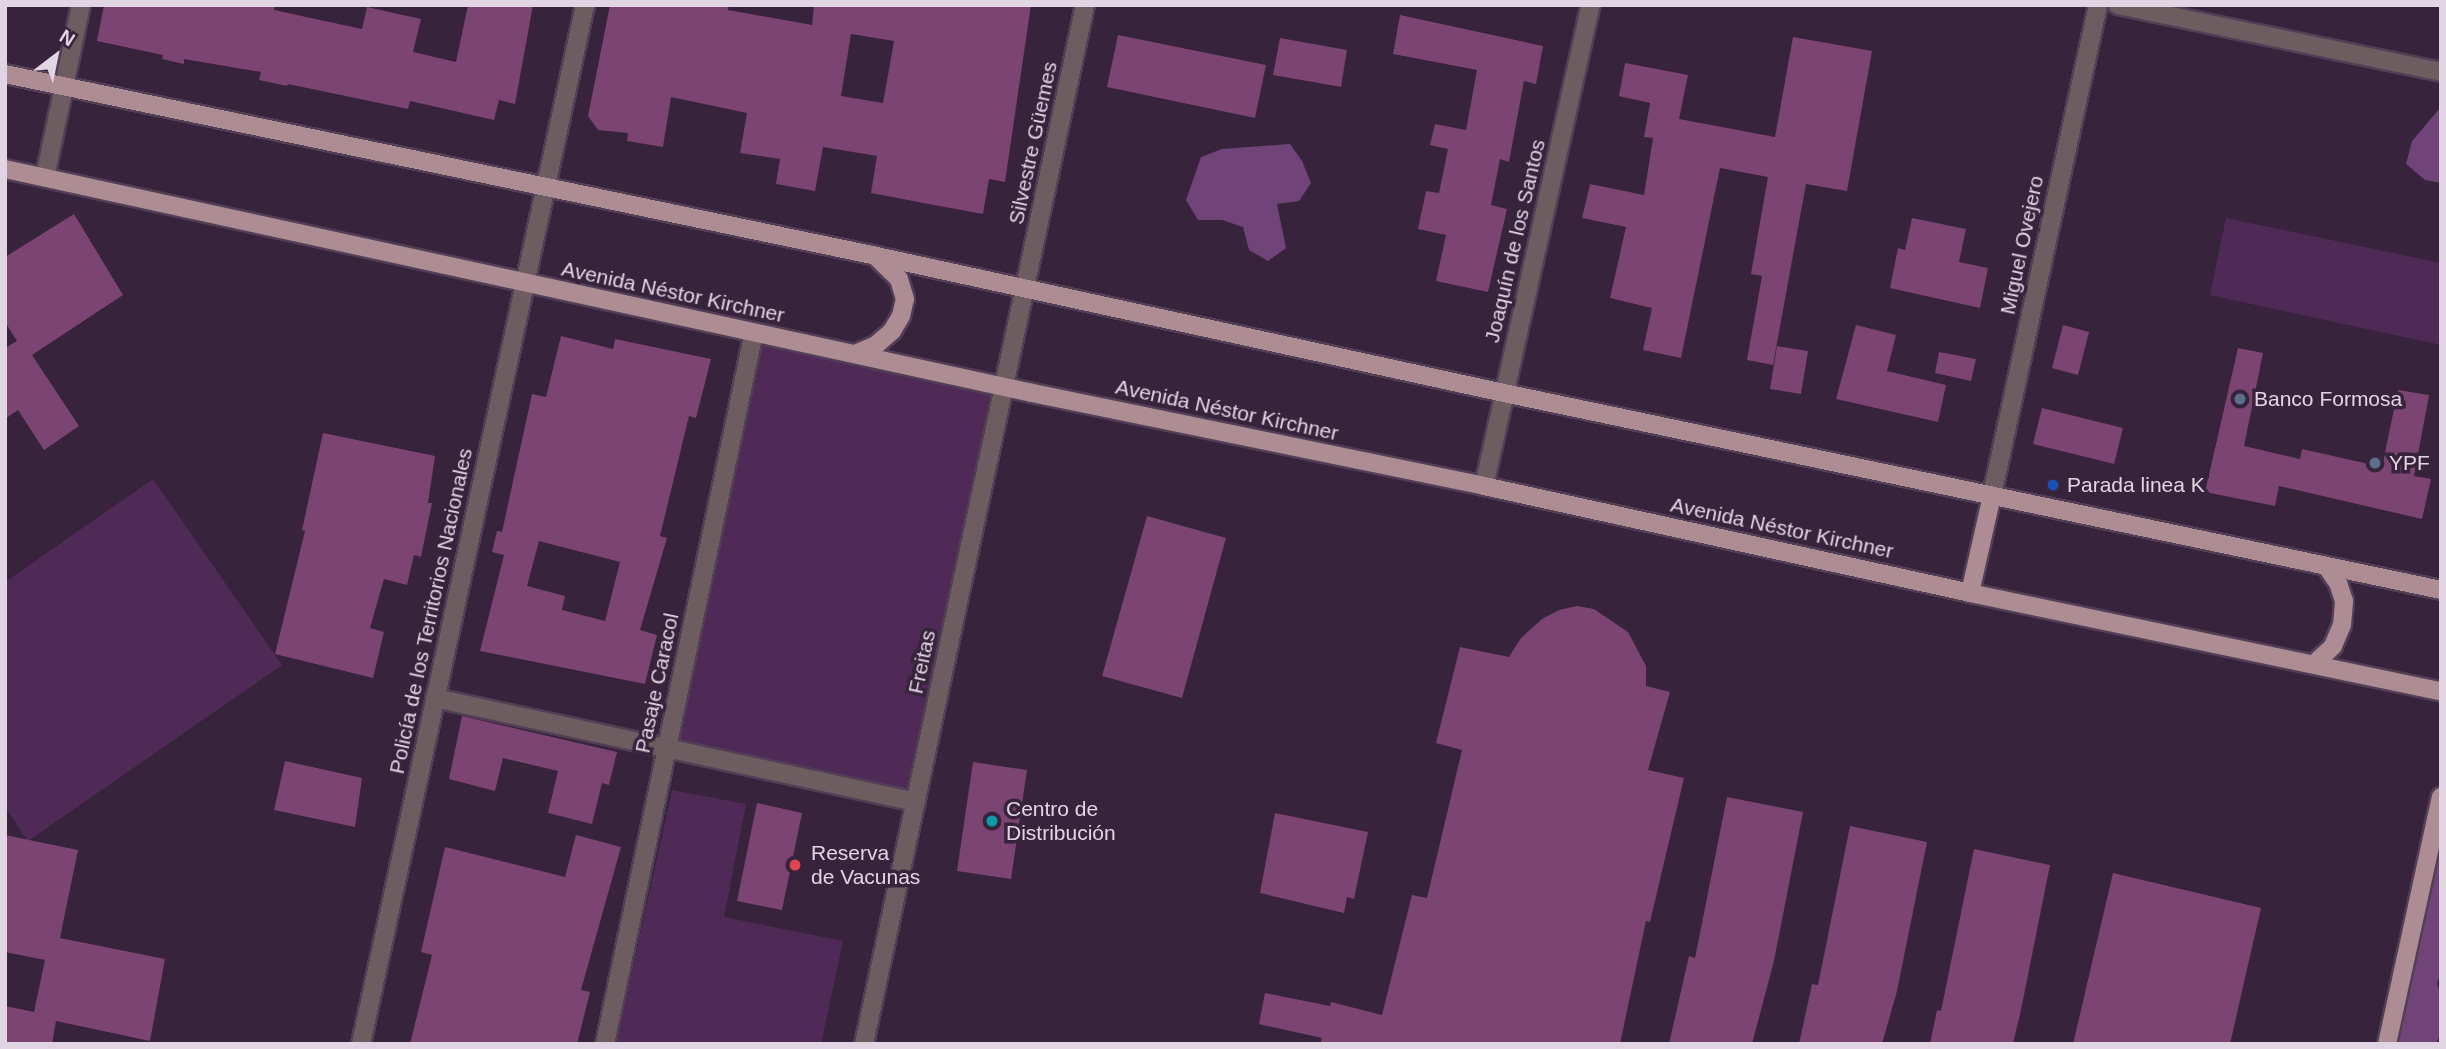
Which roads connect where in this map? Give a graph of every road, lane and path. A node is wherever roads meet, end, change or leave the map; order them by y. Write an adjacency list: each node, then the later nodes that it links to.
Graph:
1 (80, 5): 9 (street)
2 (584, 5): 12 (street, Policía de los Territorios Nacionales)
3 (1085, 5): 15 (street, Silvestre Güemes)
4 (1591, 5): 19 (street, Joaquín de los Santos)
5 (2098, 5): 21 (street, Miguel Ovejero)
6 (2118, 5): 7 (street)
7 (2441, 72)
8 (5, 74): 9 (main road)
9 (63, 86): 11 (street); 12 (main road)
10 (5, 169): 11 (main road, Avenida Néstor Kirchner)
11 (45, 177): 14 (main road, Avenida Néstor Kirchner)
12 (545, 187): 13 (main road); 14 (street, Policía de los Territorios Nacionales)
13 (872, 255): 15 (main road); 17 (main road)
14 (524, 283): 16 (main road, Avenida Néstor Kirchner); 27 (street, Policía de los Territorios Nacionales)
15 (1026, 289): 18 (street, Freitas); 19 (main road)
16 (754, 332): 17 (main road, Avenida Néstor Kirchner); 28 (street, Pasaje Caracol)
17 (855, 354): 18 (main road, Avenida Néstor Kirchner)
18 (1005, 387): 20 (main road, Avenida Néstor Kirchner); 30 (street, Freitas)
19 (1504, 393): 20 (street, Joaquín de los Santos); 21 (main road)
20 (1484, 486): 24 (main road, Avenida Néstor Kirchner)
21 (1992, 495): 22 (main road); 24 (main road)
22 (2327, 567): 23 (main road); 25 (main road)
23 (2441, 590)
24 (1970, 593): 25 (main road, Avenida Néstor Kirchner)
25 (2314, 664): 26 (main road, Avenida Néstor Kirchner)
26 (2441, 691)
27 (435, 698): 28 (street); 31 (street, Policía de los Territorios Nacionales)
28 (667, 747): 30 (street); 32 (street, Pasaje Caracol)
29 (2441, 797): 34 (main road)
30 (916, 802): 33 (street, Freitas)
31 (361, 1044)
32 (606, 1044)
33 (864, 1044)
34 (2387, 1044)

